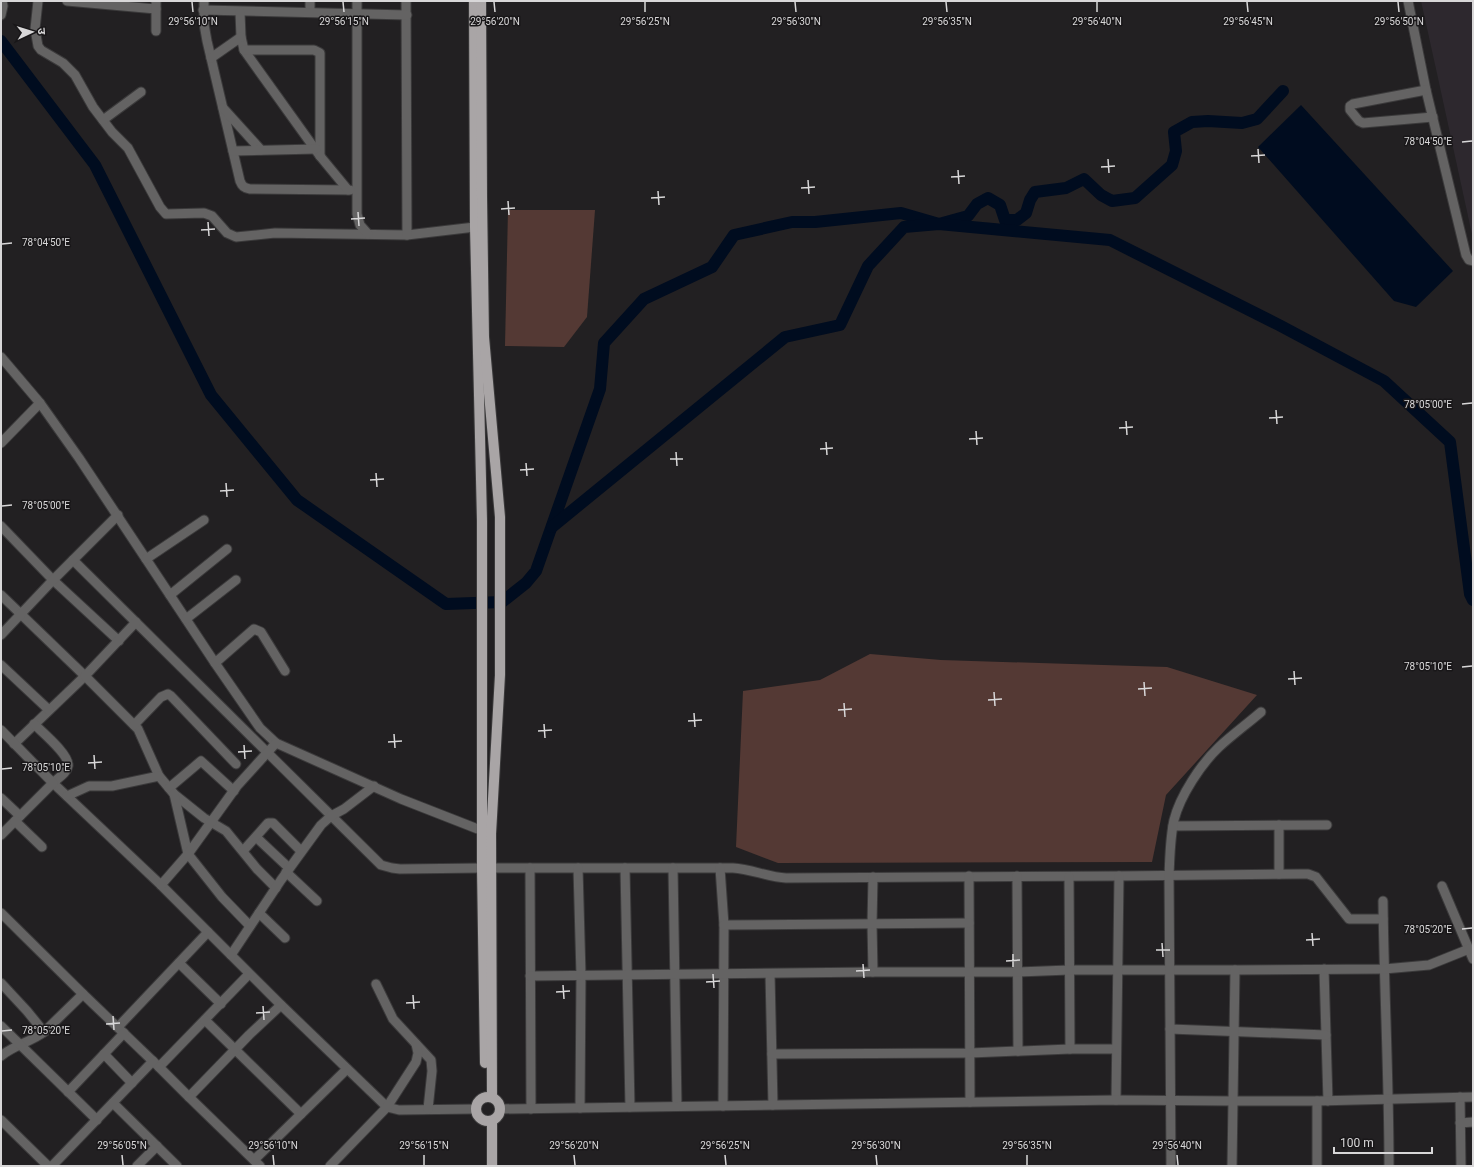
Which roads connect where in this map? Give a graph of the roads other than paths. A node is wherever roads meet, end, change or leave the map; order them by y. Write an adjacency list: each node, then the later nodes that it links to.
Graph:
1 (2, 1): 18 (street)
2 (38, 1): 27 (street)
3 (67, 1): 4 (street)
4 (76, 1): 11 (street)
5 (310, 1): 15 (street)
6 (357, 1): 16 (street)
7 (406, 1): 17 (street)
8 (474, 1): 32 (main road)
9 (481, 1): 80 (main road)
10 (1408, 1): 23 (street)
11 (116, 3): 12 (street)
12 (156, 5): 19 (street)
13 (203, 5): 14 (street); 22 (street)
14 (240, 12): 15 (street); 20 (street)
15 (310, 12): 16 (street)
16 (357, 14): 17 (street); 31 (street)
17 (407, 15): 34 (street)
18 (1, 16)
19 (156, 31)
20 (241, 37): 21 (street); 22 (street)
21 (244, 50): 30 (street); 30 (street)
22 (211, 58): 25 (street)
23 (1426, 90): 26 (street); 26 (street)
24 (141, 92): 27 (street)
25 (222, 107): 28 (street); 29 (street)
26 (1433, 117): 35 (street)
27 (103, 120): 33 (street)
28 (261, 150): 29 (street); 30 (street)
29 (233, 151): 31 (street)
30 (318, 152): 31 (street)
31 (352, 190): 33 (street)
32 (475, 227): 34 (street); 80 (main road)
33 (368, 234): 34 (street)
34 (407, 235)
35 (1473, 261)
36 (1, 357): 37 (street)
37 (40, 403): 38 (street); 39 (street)
38 (1, 443)
39 (118, 516): 43 (street); 44 (street)
40 (204, 520): 43 (street)
41 (1, 526): 45 (street)
42 (227, 549): 48 (street)
43 (146, 559): 48 (street)
44 (74, 560): 45 (street); 51 (street)
45 (54, 580): 49 (street); 53 (street)
46 (236, 580): 50 (street)
47 (1, 595): 49 (street)
48 (170, 595): 50 (street)
49 (22, 615): 52 (street); 57 (street)
50 (186, 619): 54 (street)
51 (136, 622): 53 (street); 65 (street)
52 (1, 635)
53 (119, 641): 57 (street)
54 (215, 663): 56 (street); 63 (street)
55 (1, 665): 58 (street)
56 (285, 671)
57 (85, 676): 58 (street); 61 (street)
58 (49, 710): 60 (street)
59 (1261, 712): 79 (street)
60 (34, 724): 64 (street); 68 (street)
61 (134, 724): 66 (street); 67 (street)
62 (1, 730): 64 (street)
63 (276, 743): 65 (street); 69 (street)
64 (14, 744): 68 (street)
65 (267, 753): 71 (street); 74 (street)
66 (236, 764)
67 (159, 776): 70 (street); 72 (street)
68 (53, 783): 72 (street); 75 (street)
69 (374, 786): 74 (street); 80 (street)
70 (171, 791): 71 (street); 76 (street); 86 (street)
71 (234, 791): 76 (street)
72 (67, 796): 101 (street)
73 (1, 798): 75 (street)
74 (331, 816): 85 (street); 87 (street)
75 (17, 819): 81 (street); 83 (street)
76 (211, 822): 84 (street); 86 (street)
77 (1279, 825): 78 (street); 79 (street); 95 (street)
78 (1327, 825)
79 (1173, 826): 94 (street)
80 (487, 833): 87 (main road)
81 (1, 835)
82 (256, 837): 84 (street); 85 (street); 93 (street)
83 (42, 847)
84 (243, 851): 103 (street)
85 (301, 851): 93 (street)
86 (188, 854): 101 (street); 112 (street)
87 (487, 868): 88 (street); 162 (main road)
88 (530, 868): 89 (street); 134 (street)
89 (578, 868): 90 (street); 132 (street)
90 (625, 868): 91 (street); 133 (street)
91 (673, 868): 92 (street); 129 (street)
92 (720, 868): 99 (street); 111 (street)
93 (288, 870): 103 (street); 104 (street)
94 (1169, 874): 95 (street); 98 (street); 123 (street)
95 (1279, 874): 108 (street)
96 (969, 876): 97 (street); 99 (street); 109 (street)
97 (1017, 876): 100 (street); 127 (street)
98 (1119, 876): 100 (street); 122 (street)
99 (873, 877): 110 (street)
100 (1069, 877): 121 (street)
101 (161, 885): 113 (street)
102 (1442, 886): 115 (street)
103 (276, 888): 107 (street)
104 (317, 901)
105 (1383, 901): 108 (street)
106 (1, 913): 137 (street)
107 (259, 913): 112 (street); 114 (street)
108 (1383, 920): 120 (street)
109 (970, 923): 110 (street); 126 (street)
110 (872, 924): 111 (street); 125 (street)
111 (724, 925): 130 (street)
112 (250, 926): 116 (street)
113 (208, 932): 116 (street); 118 (street)
114 (285, 938)
115 (1468, 949): 117 (street); 120 (street)
116 (231, 955): 128 (street)
117 (1473, 959)
118 (179, 963): 138 (street); 143 (street)
119 (1324, 969): 120 (street); 124 (street); 146 (street)
120 (1384, 969): 167 (street)
121 (1069, 970): 122 (street); 127 (street); 149 (street)
122 (1117, 970): 123 (street); 150 (street)
123 (1170, 970): 124 (street); 142 (street)
124 (1235, 970): 145 (street)
125 (873, 972): 126 (street); 131 (street)
126 (970, 972): 127 (street); 153 (street)
127 (1018, 972): 152 (street)
128 (249, 974): 138 (street); 139 (street)
129 (675, 974): 130 (street); 133 (street); 174 (street)
130 (723, 974): 131 (street); 175 (street)
131 (770, 974): 155 (street)
132 (581, 975): 133 (street); 134 (street); 178 (street)
133 (627, 975): 177 (street)
134 (530, 976): 182 (street)
135 (1, 983): 144 (street)
136 (376, 984): 148 (street)
137 (83, 994): 143 (street); 144 (street)
138 (221, 1004): 140 (street)
139 (281, 1005): 151 (street); 158 (street)
140 (205, 1020): 151 (street); 157 (street)
141 (1, 1026): 147 (street)
142 (1170, 1029): 145 (street); 168 (street)
143 (121, 1030): 154 (street); 157 (street)
144 (44, 1032): 147 (street)
145 (1234, 1032): 146 (street); 169 (street)
146 (1326, 1035): 166 (street)
147 (20, 1044): 156 (street); 160 (street)
148 (416, 1044): 176 (street); 179 (street)
149 (1070, 1049): 150 (street); 152 (street)
150 (1116, 1049): 165 (street)
151 (234, 1050): 161 (street); 183 (street)
152 (1018, 1051): 153 (street)
153 (970, 1053): 155 (street); 172 (street)
154 (104, 1054): 159 (street); 160 (street)
155 (772, 1054): 173 (street)
156 (1, 1056)
157 (156, 1064): 159 (street); 161 (street)
158 (347, 1069): 176 (street); 183 (street)
159 (132, 1083): 171 (street)
160 (68, 1092): 185 (street)
161 (190, 1097): 190 (street)
162 (488, 1097): 180 (main road); 181 (main road)
163 (1460, 1097): 164 (street); 167 (street); 188 (street)
164 (1473, 1097)
165 (1116, 1100): 168 (street); 172 (street)
166 (1328, 1100): 167 (street); 170 (street)
167 (1389, 1100): 201 (street)
168 (1171, 1101): 169 (street); 198 (street)
169 (1233, 1101): 170 (street); 199 (street)
170 (1317, 1101): 200 (street)
171 (113, 1102): 185 (street); 189 (street)
172 (970, 1102): 173 (street)
173 (774, 1105): 175 (street)
174 (677, 1106): 175 (street); 177 (street)
175 (723, 1106)
176 (387, 1107): 179 (street); 195 (street)
177 (630, 1107): 178 (street)
178 (580, 1108): 182 (street)
179 (428, 1109): 180 (street)
180 (476, 1109): 186 (main road)
181 (500, 1109): 182 (street); 186 (main road)
182 (531, 1109)
183 (301, 1114): 190 (street)
184 (1, 1120): 191 (street)
185 (97, 1120): 192 (street)
186 (489, 1121): 196 (main road); 197 (main road)
187 (1473, 1122): 188 (street)
188 (1460, 1123): 202 (street)
189 (156, 1146): 193 (street); 194 (street)
190 (257, 1163)
191 (48, 1166)
192 (52, 1166)
193 (137, 1166)
194 (177, 1166)
195 (330, 1166)
196 (486, 1166)
197 (492, 1166)
198 (1171, 1166)
199 (1232, 1166)
200 (1317, 1166)
201 (1389, 1166)
202 (1461, 1166)

